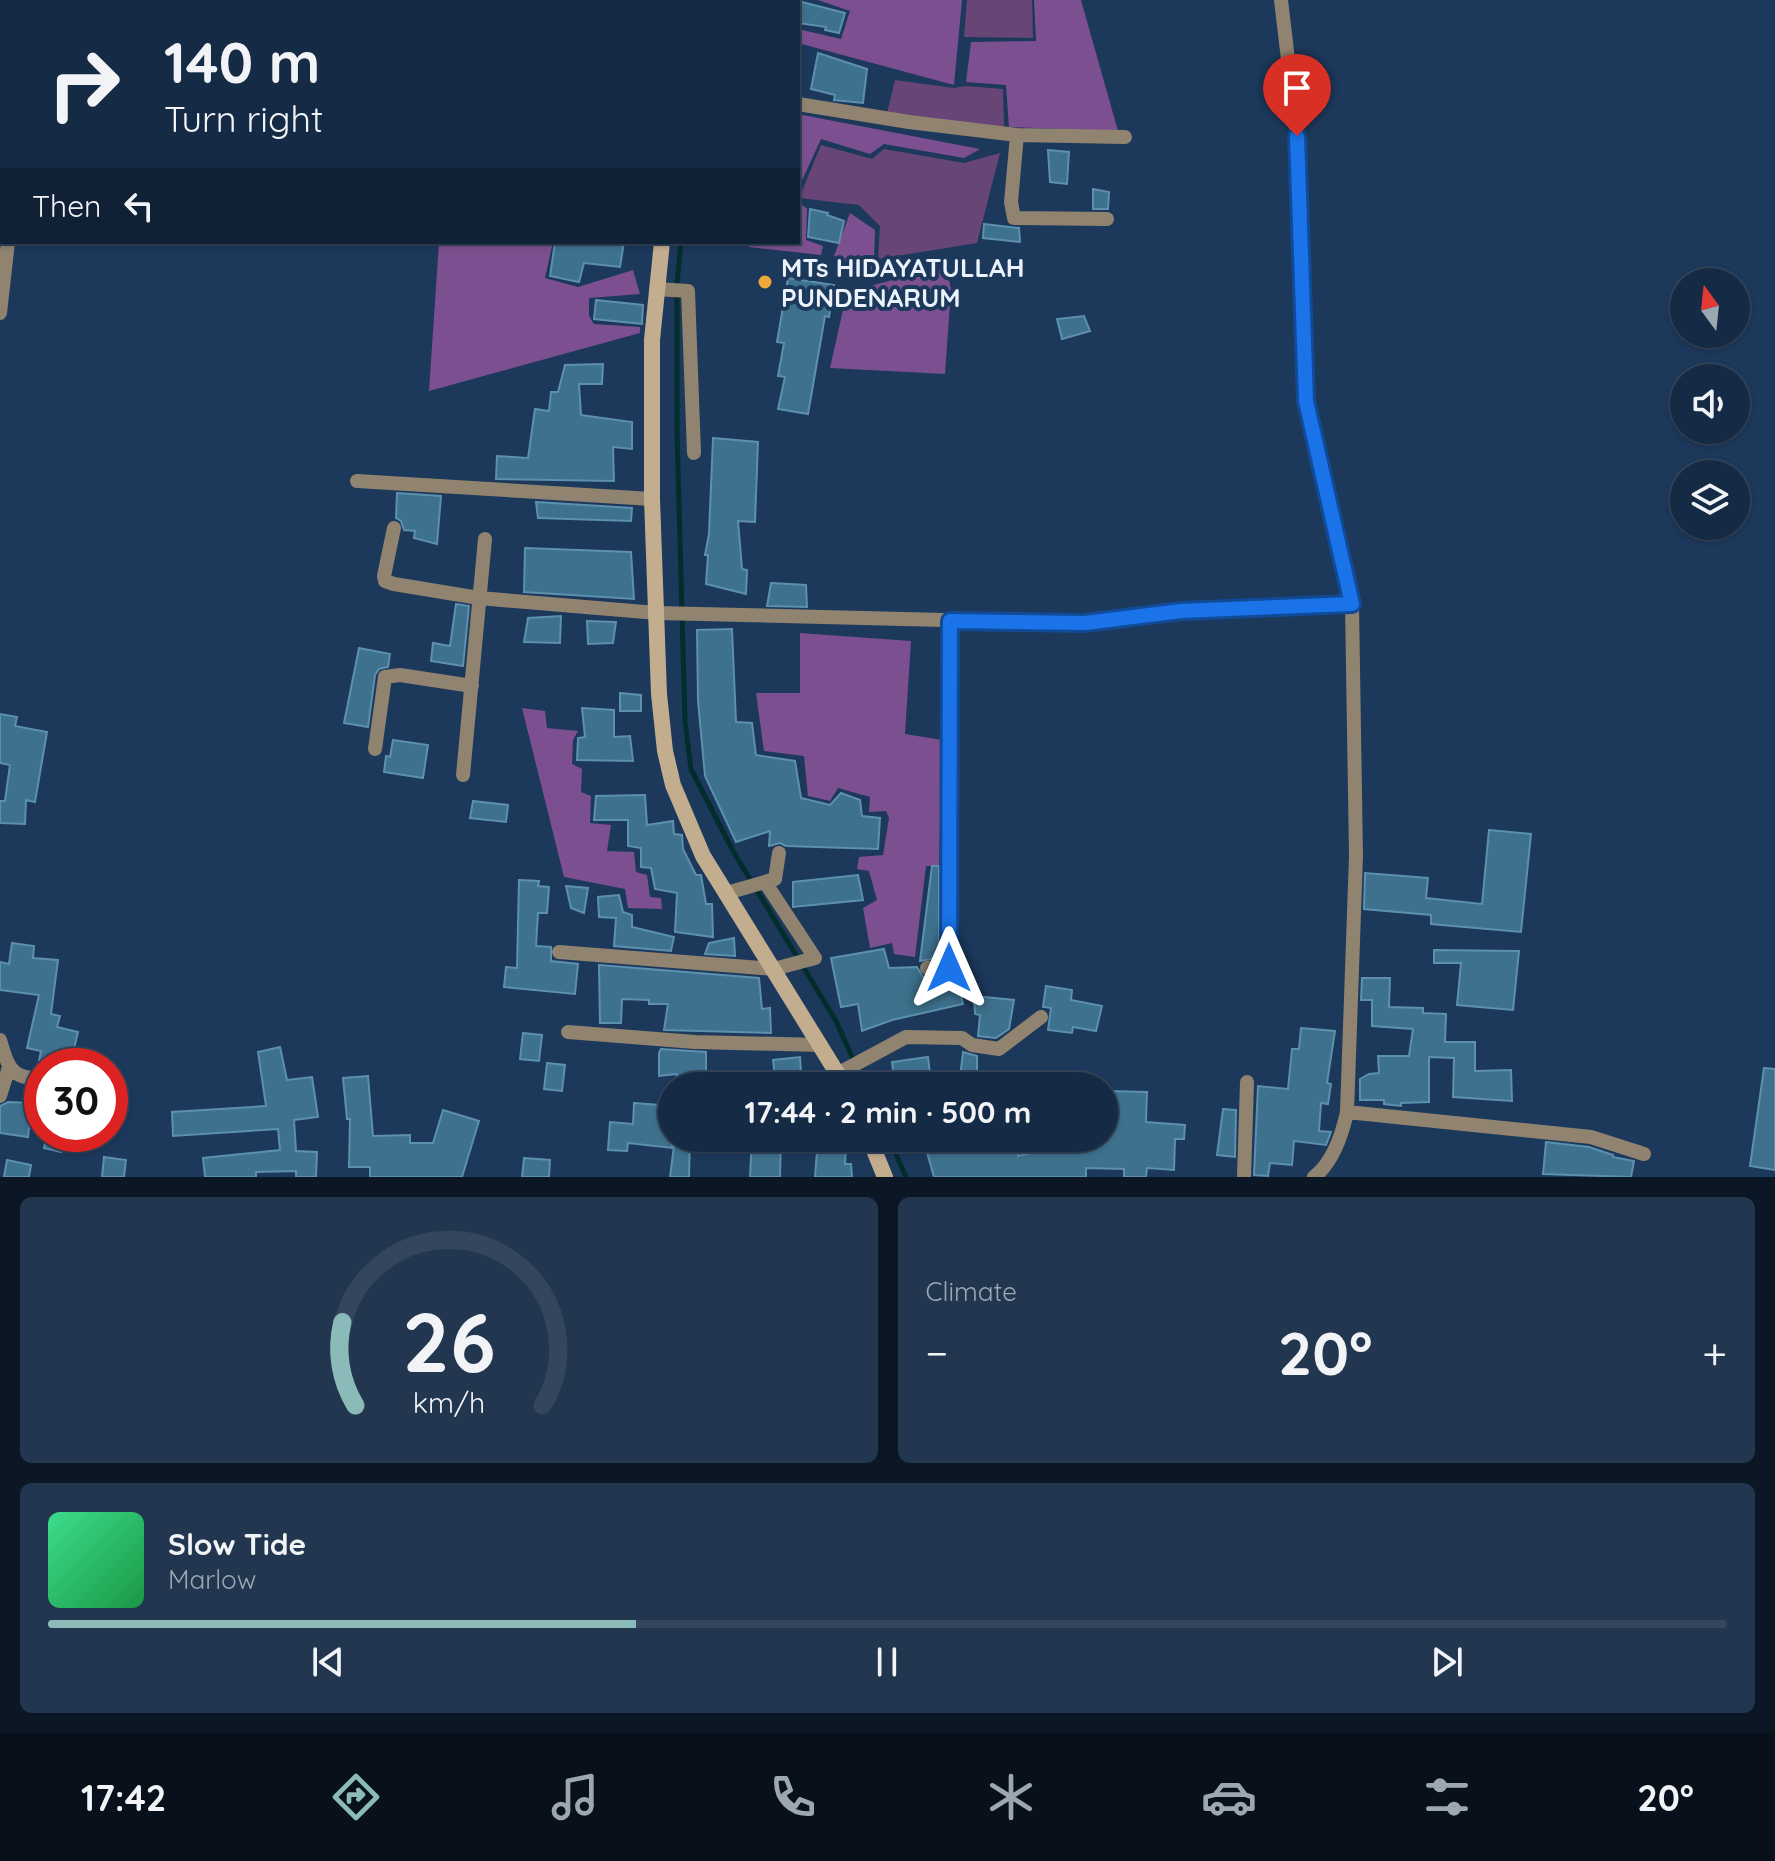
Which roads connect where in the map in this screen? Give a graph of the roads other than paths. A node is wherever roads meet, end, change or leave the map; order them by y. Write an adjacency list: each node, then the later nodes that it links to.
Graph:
1 (1281, 0): 16 (street)
2 (800, 104): 3 (street)
3 (1017, 135): 4 (street); 5 (street)
4 (1125, 137)
5 (1107, 219)
6 (8, 244): 9 (street)
7 (662, 244): 8 (main road)
8 (661, 289): 10 (street); 12 (main road)
9 (0, 313)
10 (694, 453)
11 (357, 481): 12 (street)
12 (652, 499): 17 (main road)
13 (394, 528): 15 (street)
14 (485, 539): 15 (street)
15 (479, 598): 17 (street); 19 (street)
16 (1352, 604): 18 (street); 38 (street)
17 (662, 612): 18 (street); 24 (main road)
18 (950, 621): 26 (street)
19 (472, 686): 20 (street); 21 (street)
20 (375, 749)
21 (463, 775)
22 (779, 853): 23 (street)
23 (764, 882): 24 (street); 27 (street)
24 (727, 893): 27 (main road)
25 (559, 952): 27 (street)
26 (927, 968)
27 (774, 969): 31 (main road)
28 (1041, 1017): 34 (street)
29 (568, 1032): 31 (street)
30 (0, 1040): 32 (street)
31 (821, 1045): 33 (main road)
32 (9, 1067): 35 (street); 37 (street)
33 (841, 1072)
34 (849, 1072)
35 (24, 1078)
36 (1247, 1082): 42 (street)
37 (0, 1096)
38 (1347, 1112): 40 (street); 43 (street)
39 (875, 1152): 41 (main road)
40 (1644, 1154)
41 (885, 1177)
42 (1244, 1177)
43 (1314, 1177)

